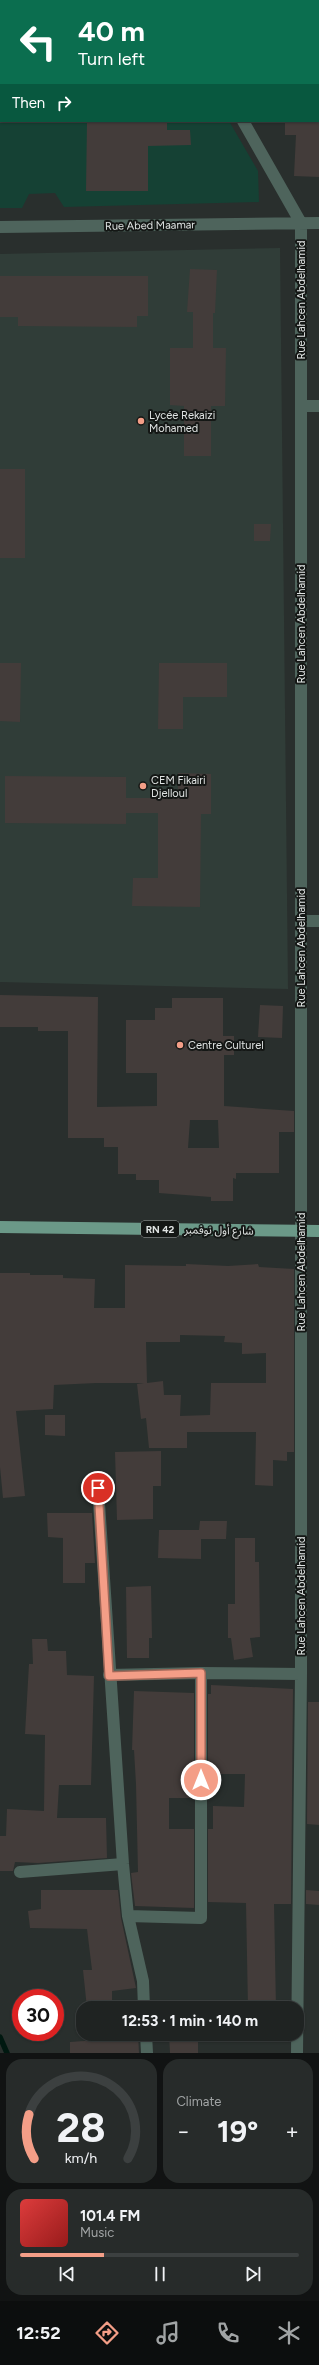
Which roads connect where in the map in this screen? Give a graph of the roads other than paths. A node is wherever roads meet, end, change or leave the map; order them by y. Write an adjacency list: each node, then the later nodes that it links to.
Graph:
1 (244, 122): 2 (street)
2 (301, 223): 3 (street); 4 (street, Rue Abed Maamar); 5 (street, Rue Lahcen Abdelhamid)
3 (319, 223)
4 (0, 227)
5 (301, 406): 6 (street); 7 (street, Rue Lahcen Abdelhamid)
6 (319, 406)
7 (301, 921): 8 (street); 10 (street, Rue Lahcen Abdelhamid)
8 (319, 921)
9 (0, 1227): 10 (main road, شارع أول نوفمبر / RN 42)
10 (301, 1231): 11 (main road, شارع أول نوفمبر / RN 42); 14 (street, Rue Lahcen Abdelhamid)
11 (319, 1231)
12 (98, 1488): 15 (street)
13 (201, 1673): 14 (street); 15 (street); 18 (street)
14 (301, 1674): 22 (street, Rue Lahcen Abdelhamid)
15 (109, 1676): 16 (street)
16 (123, 1864): 17 (street); 18 (street)
17 (20, 1872)
18 (128, 1916): 19 (street)
19 (144, 2001)
20 (146, 2041): 21 (street)
21 (147, 2053)
22 (297, 2053)

